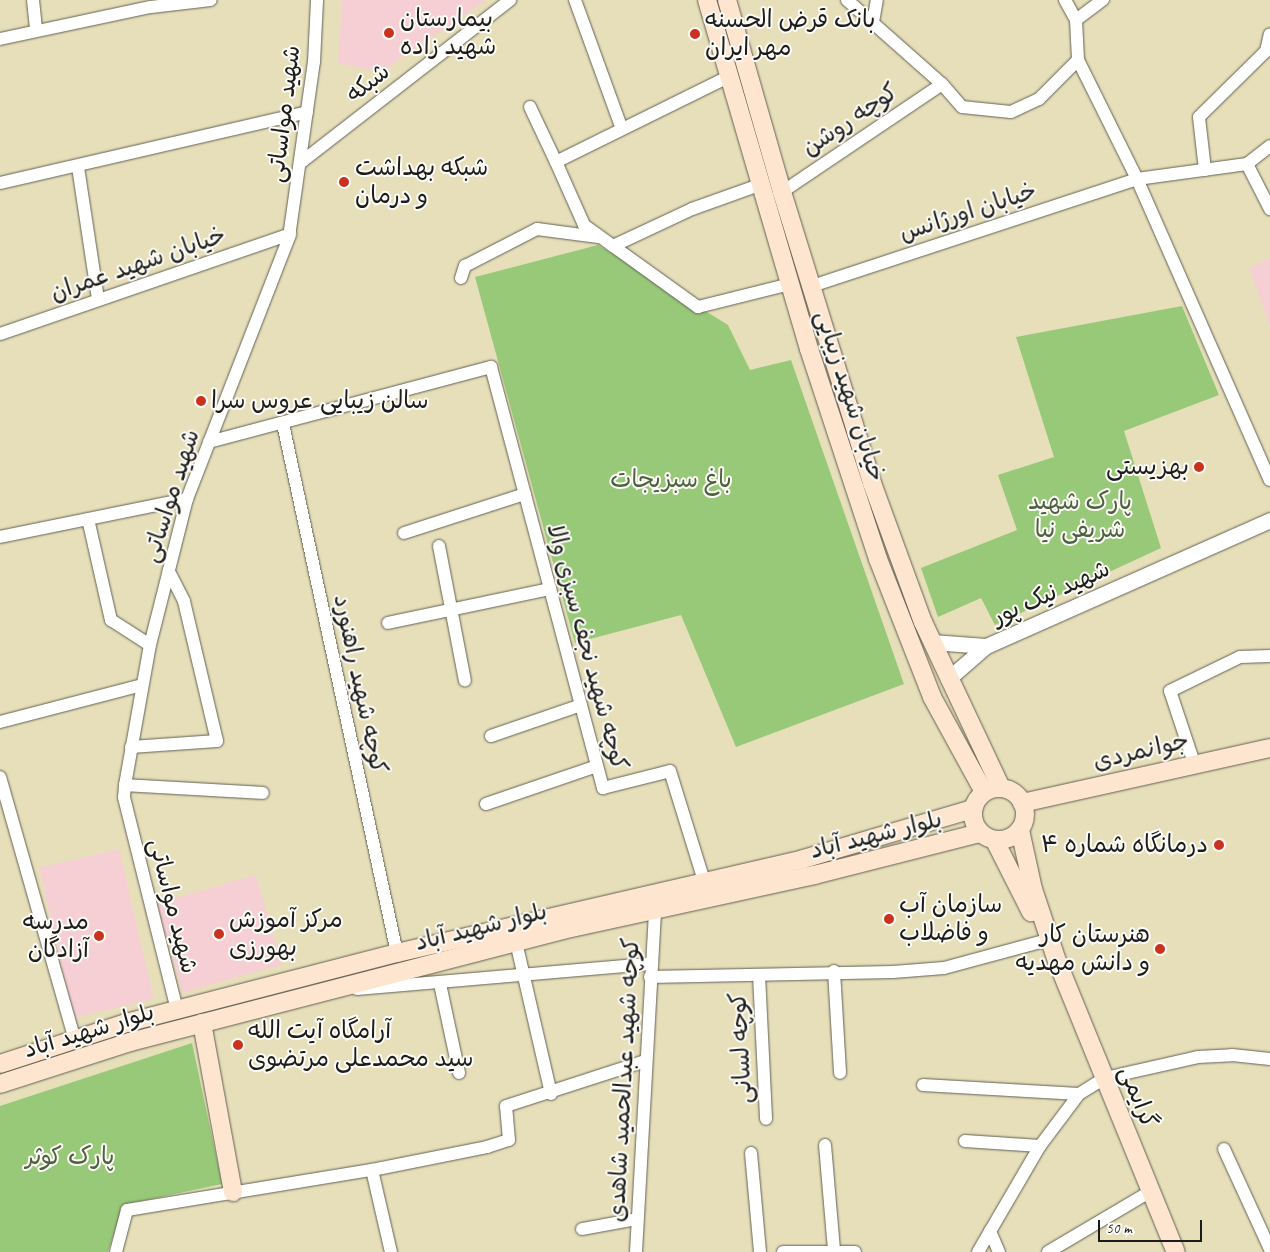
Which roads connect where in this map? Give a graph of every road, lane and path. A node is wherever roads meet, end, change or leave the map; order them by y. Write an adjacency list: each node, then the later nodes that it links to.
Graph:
1 (33, 0): 15 (street)
2 (211, 0): 12 (street)
3 (317, 0): 22 (street, شهید مواساتی)
4 (510, 0): 26 (street, شبکه)
5 (575, 0): 23 (street)
6 (706, 0): 19 (main road, خیابان شهید زیبایی)
7 (727, 0): 33 (main road, خیابان شهید زیبایی)
8 (847, 0): 14 (street)
9 (877, 0): 14 (street)
10 (1065, 0): 13 (street)
11 (1103, 0): 13 (street)
12 (151, 4): 15 (street)
13 (1076, 20): 18 (street)
14 (873, 22): 20 (street)
15 (36, 30): 17 (street)
16 (1270, 34): 29 (street)
17 (0, 39)
18 (1078, 60): 20 (street); 30 (street)
19 (730, 76): 23 (street); 32 (main road, خیابان شهید زیبایی)
20 (942, 84): 33 (street, کوچه روشن)
21 (530, 107): 25 (street)
22 (307, 112): 26 (street, شهید مواساتی); 28 (street)
23 (622, 129): 25 (street)
24 (1270, 146): 27 (street)
25 (556, 162): 36 (street)
26 (300, 163): 35 (street, شهید مواساتی)
27 (1246, 164): 29 (street, خیابان اورژانس); 34 (street)
28 (78, 167): 31 (street); 41 (street)
29 (1205, 170): 30 (street, خیابان اورژانس)
30 (1137, 179): 40 (street, خیابان اورژانس); 47 (street)
31 (0, 183)
32 (759, 185): 37 (street); 39 (main road, خیابان شهید زیبایی)
33 (782, 192): 40 (main road, خیابان شهید زیبایی)
34 (1270, 209)
35 (290, 234): 41 (street, خیابان شهید عمران); 46 (street, شهید مواساتی)
36 (598, 237): 37 (street); 38 (street)
37 (613, 246): 39 (street)
38 (461, 278)
39 (790, 284): 44 (main road, خیابان شهید زیبایی)
40 (812, 286): 43 (main road, خیابان شهید زیبایی)
41 (98, 300): 42 (street, خیابان شهید عمران)
42 (0, 334)
43 (841, 381): 44 (main road); 59 (main road, خیابان شهید زیبایی)
44 (822, 388): 75 (main road, خیابان شهید زیبایی)
45 (283, 424): 46 (street); 48 (street, کوچه شهید نجف سبزی والا); 88 (street, کوچه شهید راهنورد)
46 (209, 442): 49 (street, شهید مواساتی)
47 (1270, 480)
48 (525, 494): 52 (street); 56 (street, کوچه شهید نجف سبزی والا)
49 (187, 499): 50 (street); 55 (street, شهید مواساتی)
50 (88, 519): 53 (street); 60 (street)
51 (1270, 520): 61 (street, شهید نیک پور)
52 (404, 533)
53 (0, 537)
54 (440, 546): 57 (street)
55 (169, 571): 60 (street, شهید مواساتی); 69 (street)
56 (550, 589): 57 (street); 66 (street, کوچه شهید نجف سبزی والا)
57 (450, 608): 58 (street); 64 (street)
58 (388, 623)
59 (932, 642): 61 (street, شهید نیک پور); 63 (main road, خیابان شهید زیبایی)
60 (150, 645): 65 (street, شهید مواساتی)
61 (986, 646): 63 (street, شهید نیک پور)
62 (1270, 656): 71 (street)
63 (948, 680): 75 (main road, خیابان شهید زیبایی)
64 (465, 681)
65 (142, 685): 67 (street); 69 (street, شهید مواساتی)
66 (581, 705): 68 (street); 72 (street, کوچه شهید نجف سبزی والا)
67 (0, 722)
68 (491, 736)
69 (130, 747): 74 (street, شهید مواساتی)
70 (1270, 748): 71 (main road, جوانمردی)
71 (1194, 763): 77 (main road, جوانمردی)
72 (598, 766): 78 (street); 84 (street, کوچه شهید نجف سبزی والا)
73 (0, 780): 99 (street)
74 (125, 785): 76 (street); 97 (street, شهید مواساتی)
75 (992, 790): 77 (main road); 79 (main road)
76 (264, 793)
77 (1022, 803): 81 (main road)
78 (486, 804)
79 (973, 809): 80 (main road, بلوار شهید آباد); 82 (main road)
80 (951, 815): 83 (main road); 84 (main road, بلوار شهید آباد)
81 (1020, 830): 82 (main road); 89 (main road)
82 (987, 837): 83 (main road, بلوار شهید آباد); 86 (main road)
83 (957, 839): 85 (main road, بلوار شهید آباد)
84 (704, 881): 88 (main road, بلوار شهید آباد)
85 (655, 911): 87 (main road, بلوار شهید آباد); 90 (street, کوچه شهید عبدالحمید شاهدی)
86 (1044, 940): 89 (main road); 91 (street)
87 (516, 942): 92 (street); 96 (main road, بلوار شهید آباد)
88 (397, 953): 97 (main road, بلوار شهید آباد)
89 (1056, 961): 105 (main road, گرایمی)
90 (651, 964): 92 (street); 94 (street, کوچه شهید عبدالحمید شاهدی)
91 (834, 972): 93 (street); 104 (street)
92 (523, 974): 95 (street); 108 (street)
93 (759, 975): 94 (street); 110 (street, کوچه لسانی)
94 (650, 978): 101 (street, کوچه شهید عبدالحمید شاهدی)
95 (440, 984): 96 (street); 103 (street)
96 (327, 991): 98 (main road, بلوار شهید آباد)
97 (177, 1010): 99 (main road, بلوار شهید آباد)
98 (202, 1023): 106 (main road, بلوار شهید آباد); 118 (main road)
99 (75, 1040): 102 (main road, بلوار شهید آباد)
100 (1270, 1059): 105 (street)
101 (645, 1061): 108 (street); 119 (street, کوچه شهید عبدالحمید شاهدی)
102 (0, 1064)
103 (459, 1073)
104 (840, 1073)
105 (1105, 1078): 109 (street); 117 (main road, گرایمی)
106 (0, 1084)
107 (924, 1085): 109 (street)
108 (551, 1094): 116 (street)
109 (1079, 1094): 113 (street)
110 (766, 1119)
111 (965, 1142): 113 (street)
112 (825, 1145): 123 (street)
113 (1040, 1146): 121 (street)
114 (1224, 1149): 122 (street)
115 (751, 1153): 127 (street)
116 (372, 1170): 118 (street); 125 (street)
117 (1151, 1191): 132 (street); 133 (main road, گرایمی)
118 (233, 1192): 124 (street)
119 (638, 1219): 120 (street); 126 (street, کوچه شهید عبدالحمید شاهدی)
120 (582, 1229)
121 (990, 1231): 130 (street); 131 (street)
122 (1270, 1249)
123 (834, 1251): 128 (street); 129 (street)
124 (116, 1252)
125 (391, 1252)
126 (636, 1252)
127 (760, 1252)
128 (783, 1252)
129 (855, 1252)
130 (978, 1252)
131 (1000, 1252)
132 (1048, 1252)
133 (1176, 1252)

